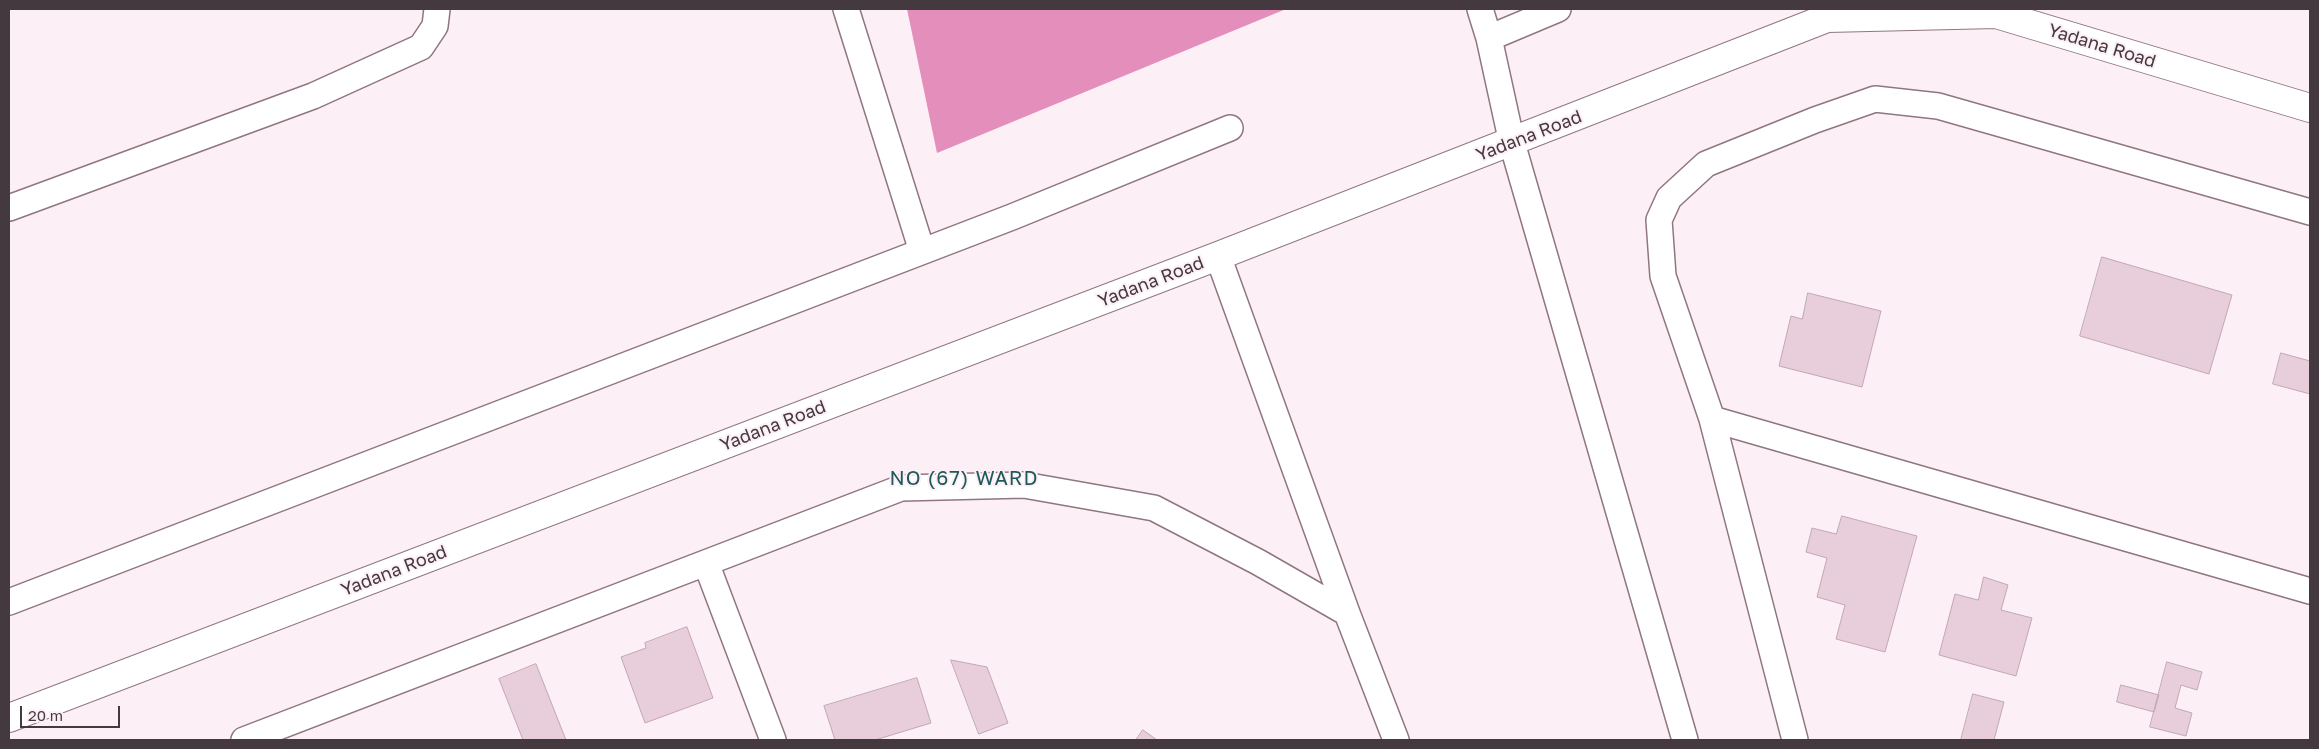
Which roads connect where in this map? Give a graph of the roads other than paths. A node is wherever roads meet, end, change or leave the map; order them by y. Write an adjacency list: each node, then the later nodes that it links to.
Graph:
1 (437, 9): 9 (street)
2 (846, 9): 11 (street)
3 (1480, 9): 5 (street)
4 (1558, 9): 5 (street)
5 (1489, 38): 8 (street)
6 (2310, 108): 8 (main road, Yadana Road)
7 (1230, 128): 11 (street)
8 (1512, 142): 12 (main road, Yadana Road); 22 (street)
9 (9, 208)
10 (2310, 212): 13 (street)
11 (922, 251): 16 (street)
12 (1218, 256): 17 (street); 18 (main road, Yadana Road)
13 (1712, 419): 15 (street); 23 (street)
14 (706, 563): 17 (street); 19 (street); 20 (street)
15 (2310, 591)
16 (9, 602)
17 (1347, 613): 21 (street)
18 (9, 718)
19 (244, 740)
20 (773, 740)
21 (1396, 740)
22 (1684, 740)
23 (1795, 740)

